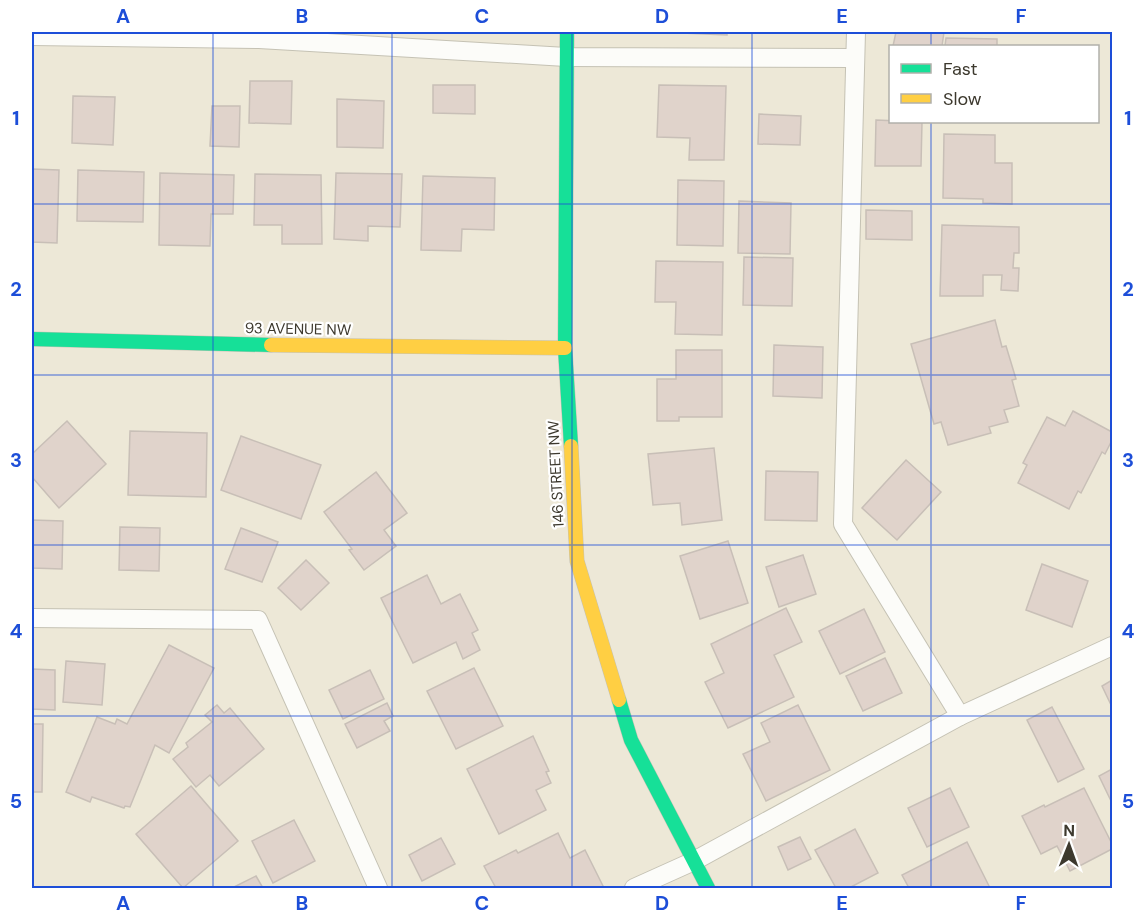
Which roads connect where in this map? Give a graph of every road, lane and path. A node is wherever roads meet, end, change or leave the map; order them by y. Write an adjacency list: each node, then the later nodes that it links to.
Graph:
1 (567, 32): 5 (street, 146 STREET NW)
2 (856, 32): 6 (lane)
3 (260, 35): 4 (lane); 5 (lane)
4 (32, 36)
5 (566, 57): 6 (lane); 8 (street, 146 STREET NW)
6 (855, 58): 11 (lane)
7 (32, 339): 8 (street, 93 AVENUE NW)
8 (565, 348): 12 (street, 146 STREET NW)
9 (32, 618): 13 (lane)
10 (1113, 646): 11 (lane)
11 (960, 716): 12 (lane)
12 (694, 861): 14 (lane); 15 (street, 146 STREET NW)
13 (378, 888)
14 (634, 888)
15 (708, 888)

